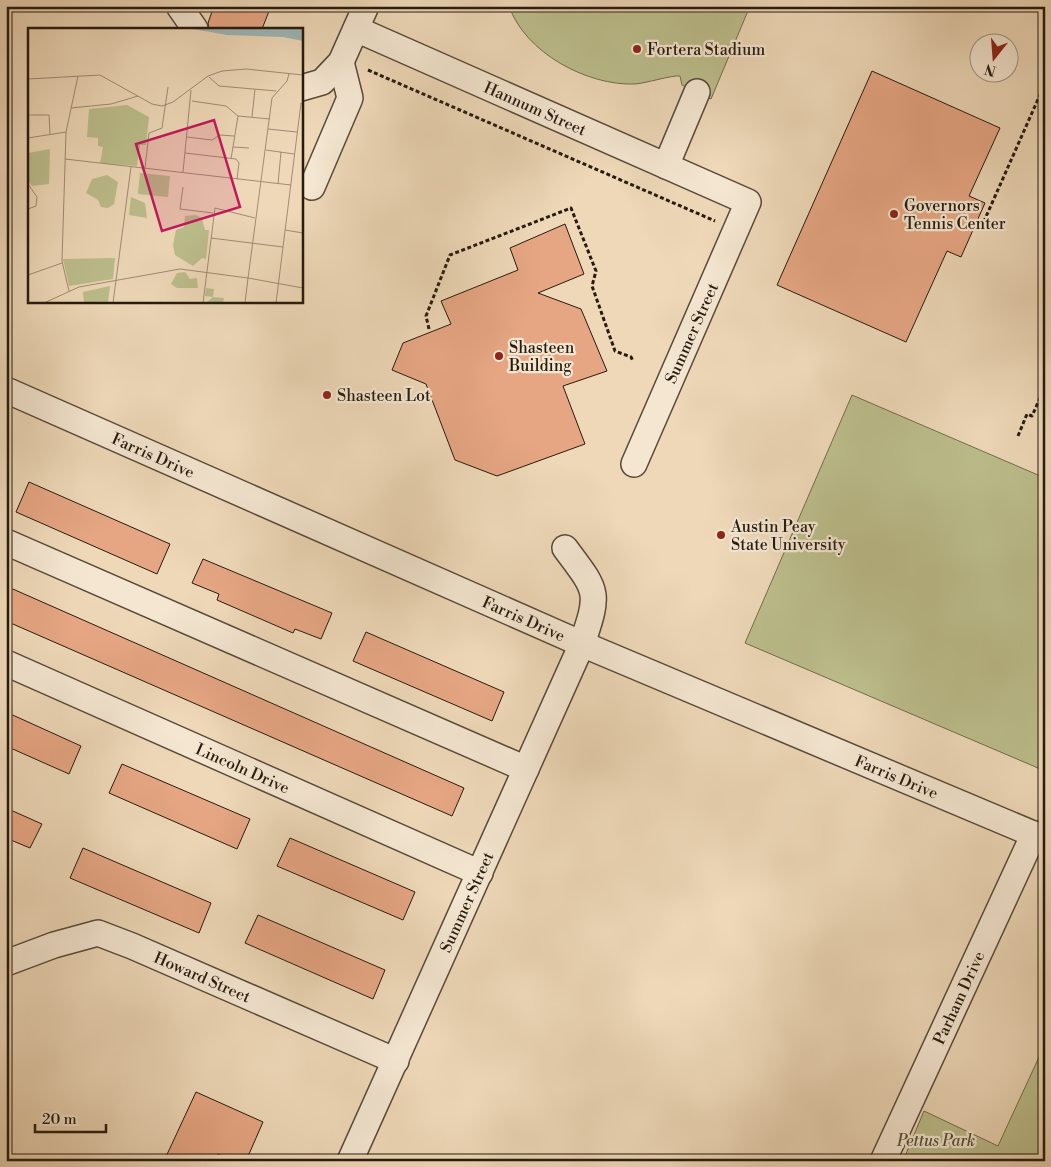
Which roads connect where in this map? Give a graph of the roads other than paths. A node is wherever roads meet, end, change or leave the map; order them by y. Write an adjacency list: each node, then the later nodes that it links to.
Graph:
1 (179, 6): 3 (street)
2 (366, 6): 4 (street)
3 (194, 28)
4 (356, 29): 5 (street); 8 (street, Hannum Street)
5 (352, 65): 6 (street); 9 (street)
6 (302, 88)
7 (696, 92): 8 (street)
8 (666, 166): 10 (street, Hannum Street)
9 (312, 187)
10 (748, 202): 12 (street, Summer Street)
11 (6, 390): 15 (street, Farris Drive)
12 (634, 464)
13 (6, 542): 17 (street)
14 (565, 548): 15 (street, Summer Street)
15 (582, 644): 17 (street, Summer Street); 18 (street, Farris Drive)
16 (6, 663): 19 (street, Lincoln Drive)
17 (526, 769): 19 (street, Summer Street)
18 (1039, 836): 23 (street, Parham Drive)
19 (480, 873): 21 (street, Summer Street)
20 (6, 962): 21 (street, Howard Street)
21 (396, 1061): 22 (street, Summer Street)
22 (350, 1161)
23 (883, 1161)

